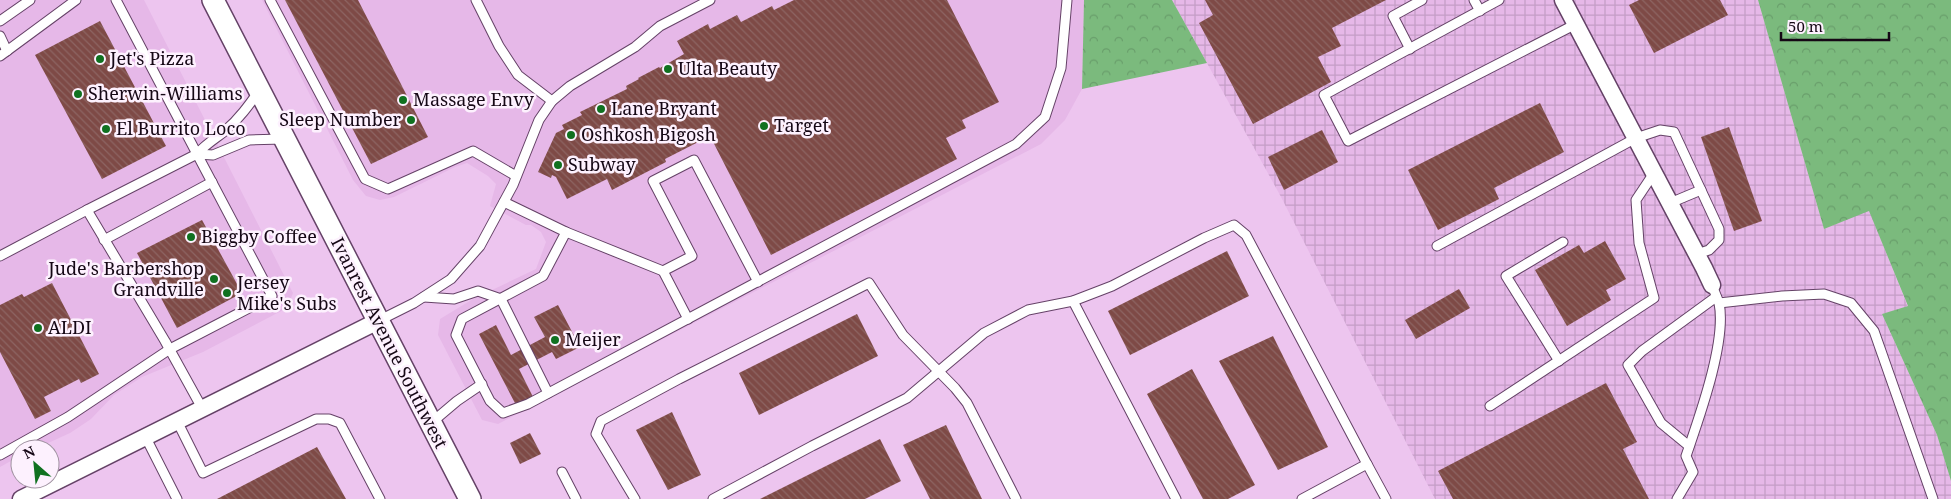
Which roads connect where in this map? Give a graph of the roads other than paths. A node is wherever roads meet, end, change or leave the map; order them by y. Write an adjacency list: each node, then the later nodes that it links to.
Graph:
1 (30, 0): 14 (lane)
2 (76, 0): 18 (lane)
3 (116, 0): 23 (lane)
4 (213, 0): 19 (street, Ivanrest Avenue Southwest)
5 (270, 0): 25 (lane)
6 (476, 0): 20 (lane)
7 (710, 0): 20 (lane)
8 (1068, 0): 38 (lane)
9 (1422, 0): 17 (lane)
10 (1474, 0): 13 (lane)
11 (1499, 0): 13 (lane)
12 (1563, 0): 15 (street)
13 (1480, 10): 17 (lane)
14 (0, 21)
15 (1576, 24): 17 (lane); 21 (street)
16 (0, 36): 18 (lane)
17 (1410, 49)
18 (3, 53)
19 (259, 91): 22 (street, Ivanrest Avenue Southwest); 23 (lane)
20 (552, 101): 25 (lane)
21 (1636, 138): 24 (street); 27 (lane); 34 (lane)
22 (284, 139): 23 (lane); 44 (street, Ivanrest Avenue Southwest)
23 (197, 154): 26 (lane); 30 (lane)
24 (1654, 173): 29 (street); 46 (lane)
25 (516, 176): 28 (lane)
26 (212, 182): 32 (lane); 45 (lane)
27 (1701, 190): 29 (lane); 35 (lane)
28 (504, 202): 31 (lane); 40 (lane)
29 (1670, 203): 35 (street)
30 (87, 210): 32 (lane); 36 (lane)
31 (566, 232): 37 (lane); 41 (lane)
32 (104, 240): 45 (lane)
33 (1563, 242): 46 (lane)
34 (1437, 246)
35 (1697, 254): 39 (street)
36 (0, 256)
37 (662, 271): 38 (lane); 43 (lane)
38 (758, 282): 43 (lane)
39 (1716, 295): 55 (lane); 55 (lane); 71 (lane)
40 (424, 297): 41 (lane); 44 (lane)
41 (501, 299): 48 (lane); 49 (lane)
42 (1073, 302): 47 (lane); 57 (lane); 67 (lane)
43 (688, 319): 49 (lane)
44 (378, 321): 51 (street); 53 (street, Ivanrest Avenue Southwest)
45 (170, 349): 51 (lane); 56 (lane)
46 (1559, 361): 50 (lane)
47 (938, 371): 64 (lane); 65 (lane); 66 (lane)
48 (482, 384): 49 (lane); 53 (lane)
49 (548, 393)
50 (1490, 406)
51 (202, 408): 52 (street)
52 (177, 421): 54 (street); 61 (lane)
53 (431, 424): 62 (street, Ivanrest Avenue Southwest)
54 (145, 436): 59 (street); 60 (lane)
55 (1690, 446): 70 (lane)
56 (0, 454)
57 (1367, 464): 68 (lane); 69 (lane)
58 (562, 472): 63 (lane)
59 (21, 499)
60 (177, 499)
61 (380, 499)
62 (470, 499)
63 (576, 499)
64 (635, 499)
65 (713, 499)
66 (1016, 499)
67 (1176, 499)
68 (1302, 499)
69 (1386, 499)
70 (1677, 499)
71 (1933, 499)

